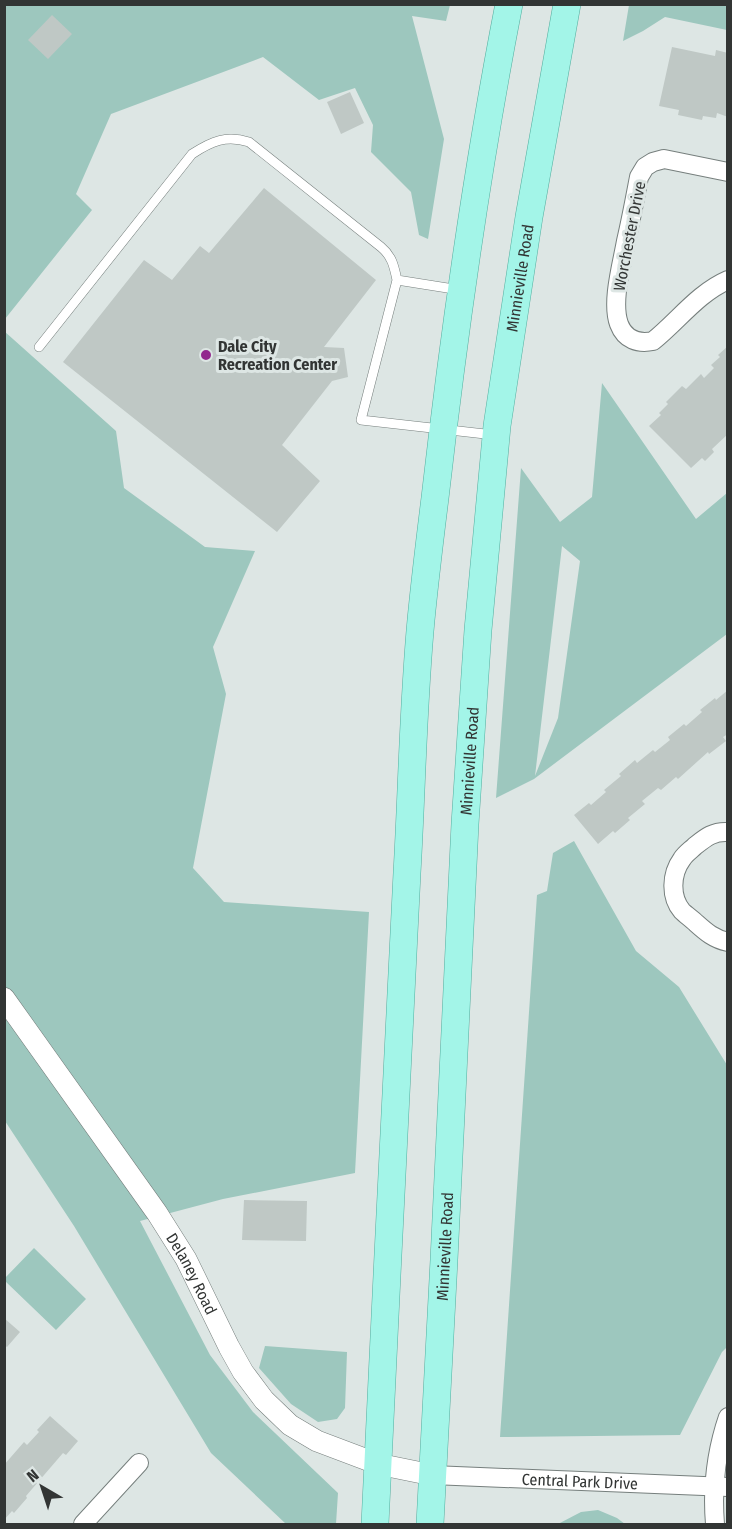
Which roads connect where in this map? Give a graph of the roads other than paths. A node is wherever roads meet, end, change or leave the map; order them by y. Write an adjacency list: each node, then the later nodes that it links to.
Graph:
1 (509, 4): 6 (main road)
2 (567, 4): 9 (main road, Minnieville Road)
3 (728, 172): 5 (street, Worchester Drive)
4 (396, 280): 6 (lane); 7 (lane); 8 (lane)
5 (728, 280)
6 (461, 290): 8 (main road)
7 (39, 347)
8 (443, 430): 9 (lane); 15 (main road)
9 (497, 435): 16 (main road, Minnieville Road)
10 (728, 832): 11 (street)
11 (728, 942)
12 (4, 998): 15 (street, Delaney Road)
13 (728, 1417): 17 (street)
14 (139, 1463): 18 (street)
15 (378, 1464): 16 (street, Delaney Road); 19 (main road)
16 (432, 1475): 17 (street, Central Park Drive); 20 (main road, Minnieville Road)
17 (721, 1486): 21 (street)
18 (83, 1524)
19 (375, 1524)
20 (430, 1524)
21 (715, 1524)

